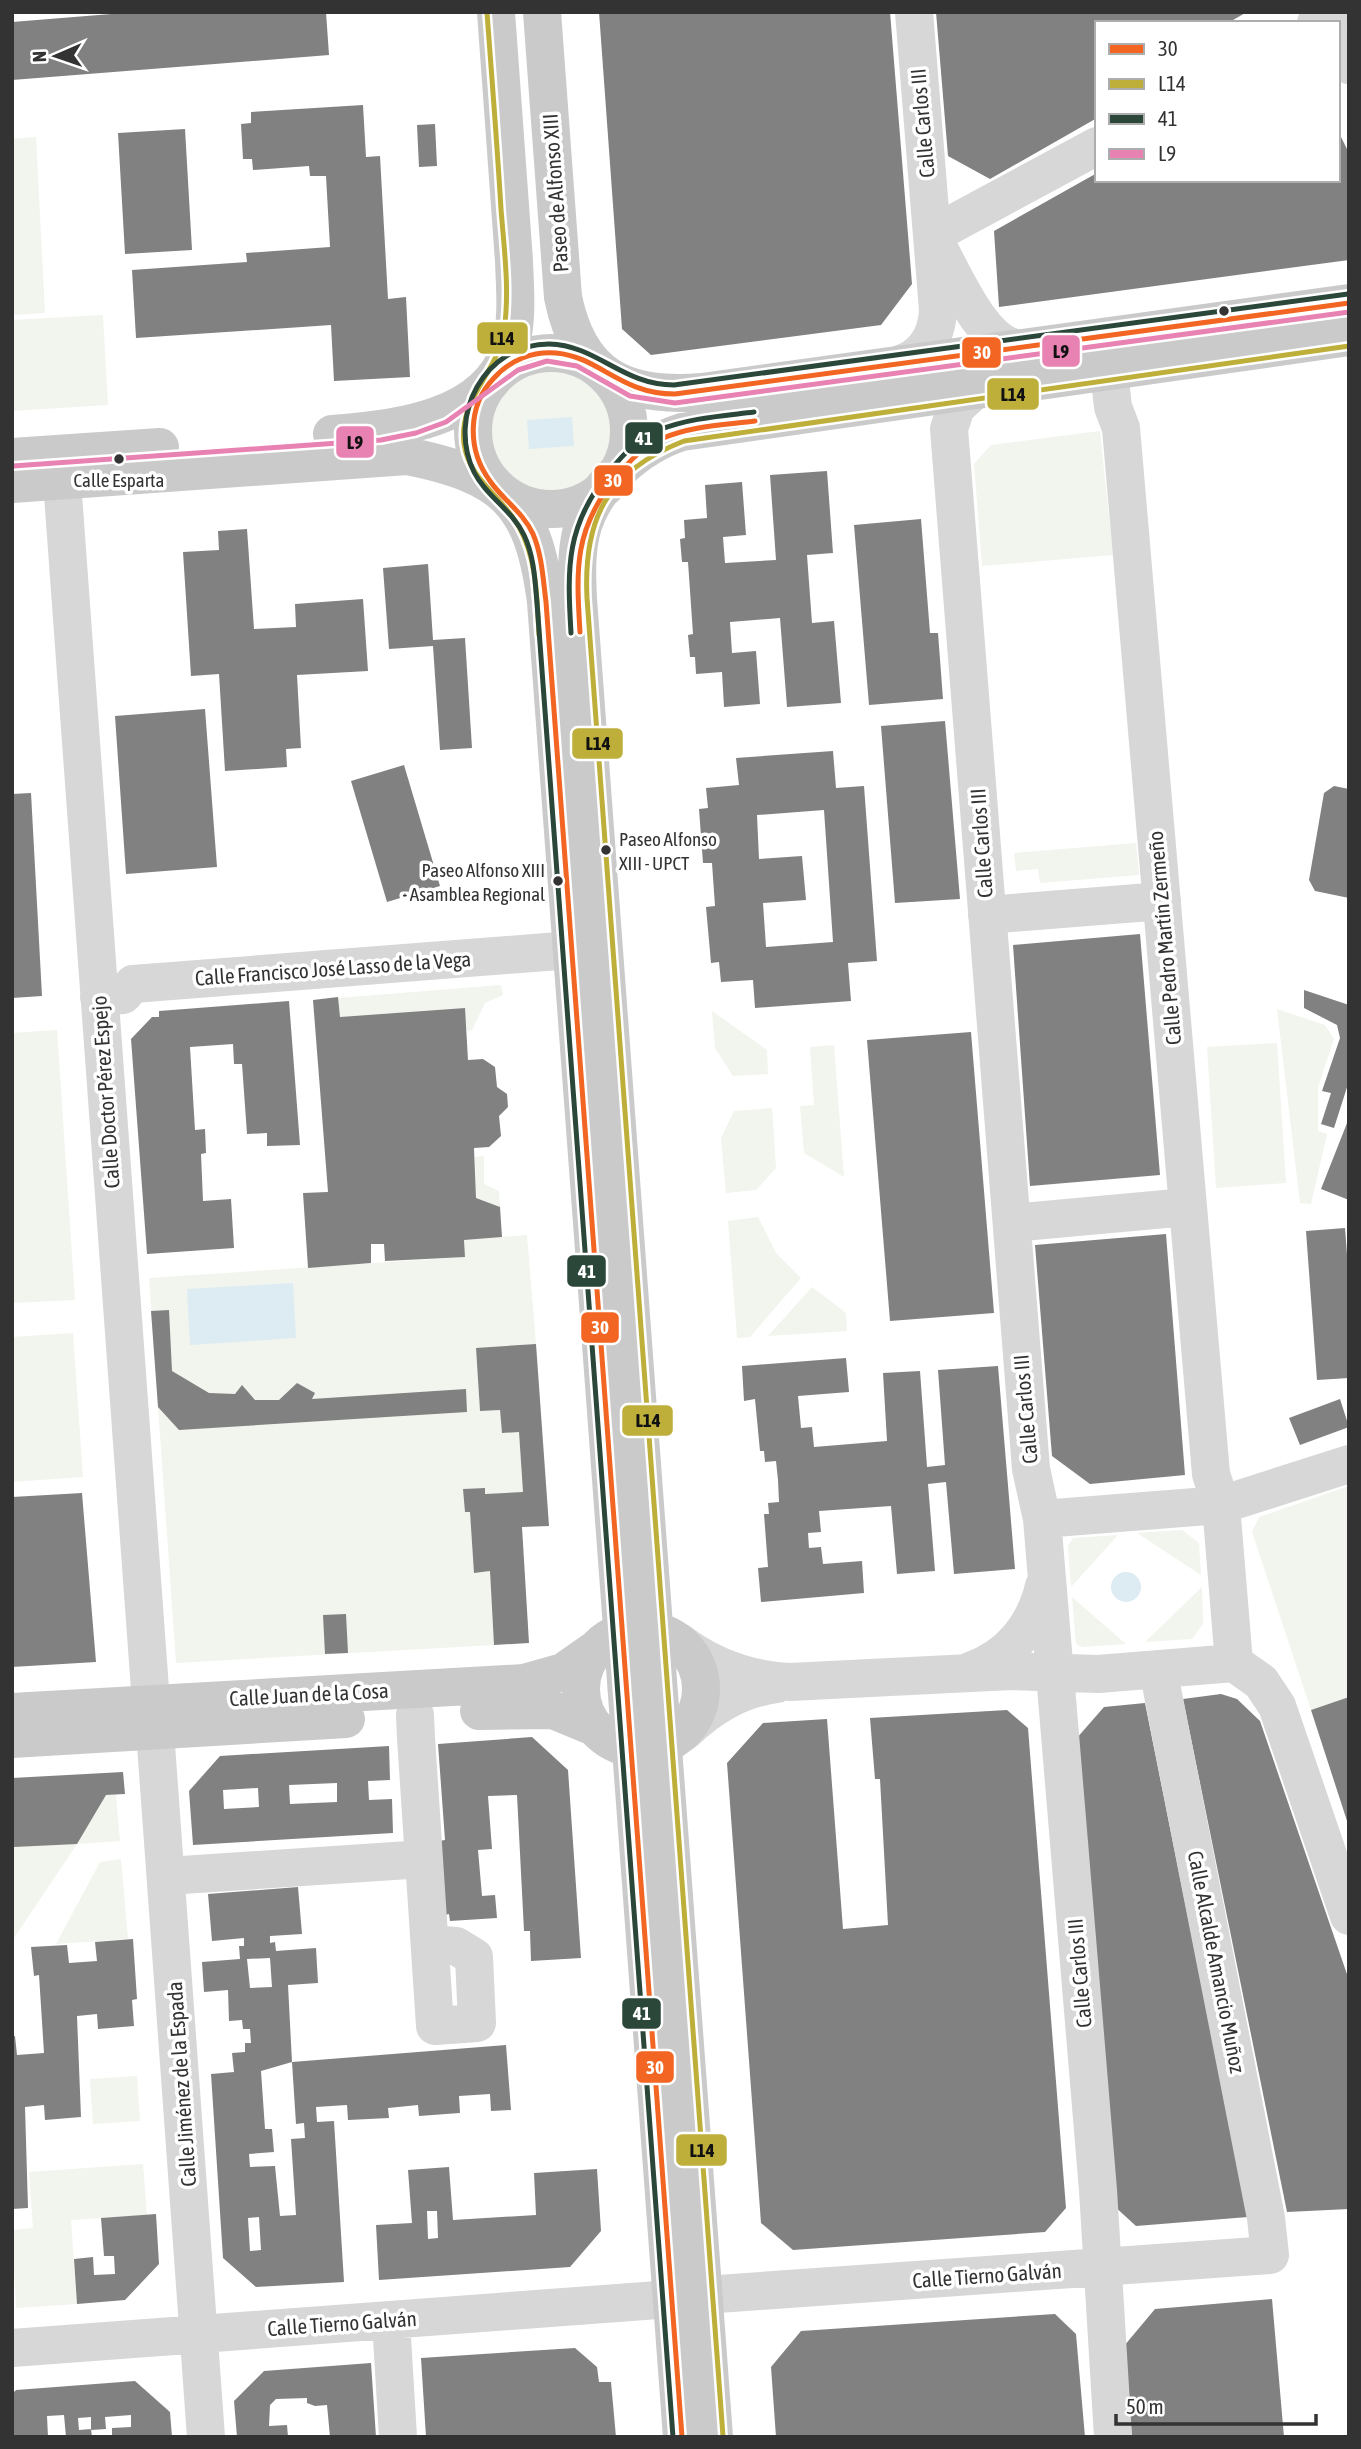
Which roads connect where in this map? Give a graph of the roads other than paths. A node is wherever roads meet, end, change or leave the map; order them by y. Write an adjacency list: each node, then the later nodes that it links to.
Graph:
1 (496, 12): 14 (main road)
2 (542, 12): 12 (main road, Paseo de Alfonso XIII)
3 (914, 12): 7 (street, Calle Carlos III)
4 (1340, 47): 5 (street)
5 (1349, 65)
6 (1095, 147): 7 (street)
7 (932, 234): 10 (street, Calle Carlos III); 11 (street, Calle Carlos III)
8 (1349, 303): 10 (main road)
9 (1349, 337): 13 (main road)
10 (1017, 348): 11 (main road)
11 (898, 365): 12 (main road)
12 (595, 366): 14 (main road); 19 (main road)
13 (1109, 371): 15 (main road); 21 (street, Calle Pedro Martín Zermeño)
14 (491, 380): 16 (main road); 20 (main road)
15 (975, 390): 19 (main road); 22 (street, Calle Carlos III)
16 (12, 457)
17 (62, 481): 18 (main road); 20 (main road); 24 (street, Calle Doctor Pérez Espejo)
18 (12, 484)
19 (608, 485): 20 (main road); 31 (main road)
20 (505, 495): 23 (main road)
21 (1162, 901): 22 (street); 25 (street, Calle Pedro Martín Zermeño)
22 (987, 915): 26 (street, Calle Carlos III)
23 (572, 950): 24 (street, Calle Francisco José Lasso de la Vega); 31 (main road)
24 (99, 996): 39 (street, Calle Doctor Pérez Espejo)
25 (1187, 1207): 26 (street); 28 (street, Calle Pedro Martín Zermeño)
26 (1012, 1223): 29 (street, Calle Carlos III)
27 (1349, 1464): 28 (street)
28 (1221, 1505): 29 (street); 32 (street, Calle Pedro Martín Zermeño)
29 (1042, 1519): 30 (street, Calle Carlos III)
30 (1046, 1569): 34 (street, Calle Carlos III); 35 (street)
31 (638, 1638): 36 (street); 39 (main road, Calle Juan de la Cosa); 40 (main road); 42 (main road); 42 (main road)
32 (1234, 1663): 33 (street); 45 (street)
33 (1158, 1669): 34 (street); 47 (street, Calle Alcalde Amancio Muñoz)
34 (1054, 1672): 35 (street); 48 (street, Calle Carlos III)
35 (951, 1675): 36 (street)
36 (790, 1682): 42 (street)
37 (12, 1712): 39 (main road, Calle Juan de la Cosa)
38 (415, 1715): 39 (main road, Calle Juan de la Cosa); 40 (main road, Calle Juan de la Cosa); 43 (street)
39 (153, 1717): 41 (main road, Calle Juan de la Cosa); 44 (street, Calle Jiménez de la Espada)
40 (594, 1727): 42 (main road, Calle Juan de la Cosa)
41 (12, 1739)
42 (659, 1742): 49 (main road)
43 (424, 1859): 44 (street); 46 (street)
44 (167, 1877): 51 (street, Calle Jiménez de la Espada)
45 (1349, 1916)
46 (430, 1944)
47 (1270, 2255): 48 (street, Calle Tierno Galván)
48 (1101, 2275): 49 (street, Calle Tierno Galván); 57 (street, Calle Carlos III)
49 (687, 2297): 50 (street, Calle Tierno Galván); 55 (main road); 56 (main road)
50 (391, 2321): 51 (street, Calle Tierno Galván); 54 (street)
51 (199, 2334): 52 (street, Calle Tierno Galván); 53 (street, Calle Jiménez de la Espada)
52 (12, 2347)
53 (206, 2437)
54 (398, 2437)
55 (682, 2437)
56 (714, 2437)
57 (1113, 2437)

